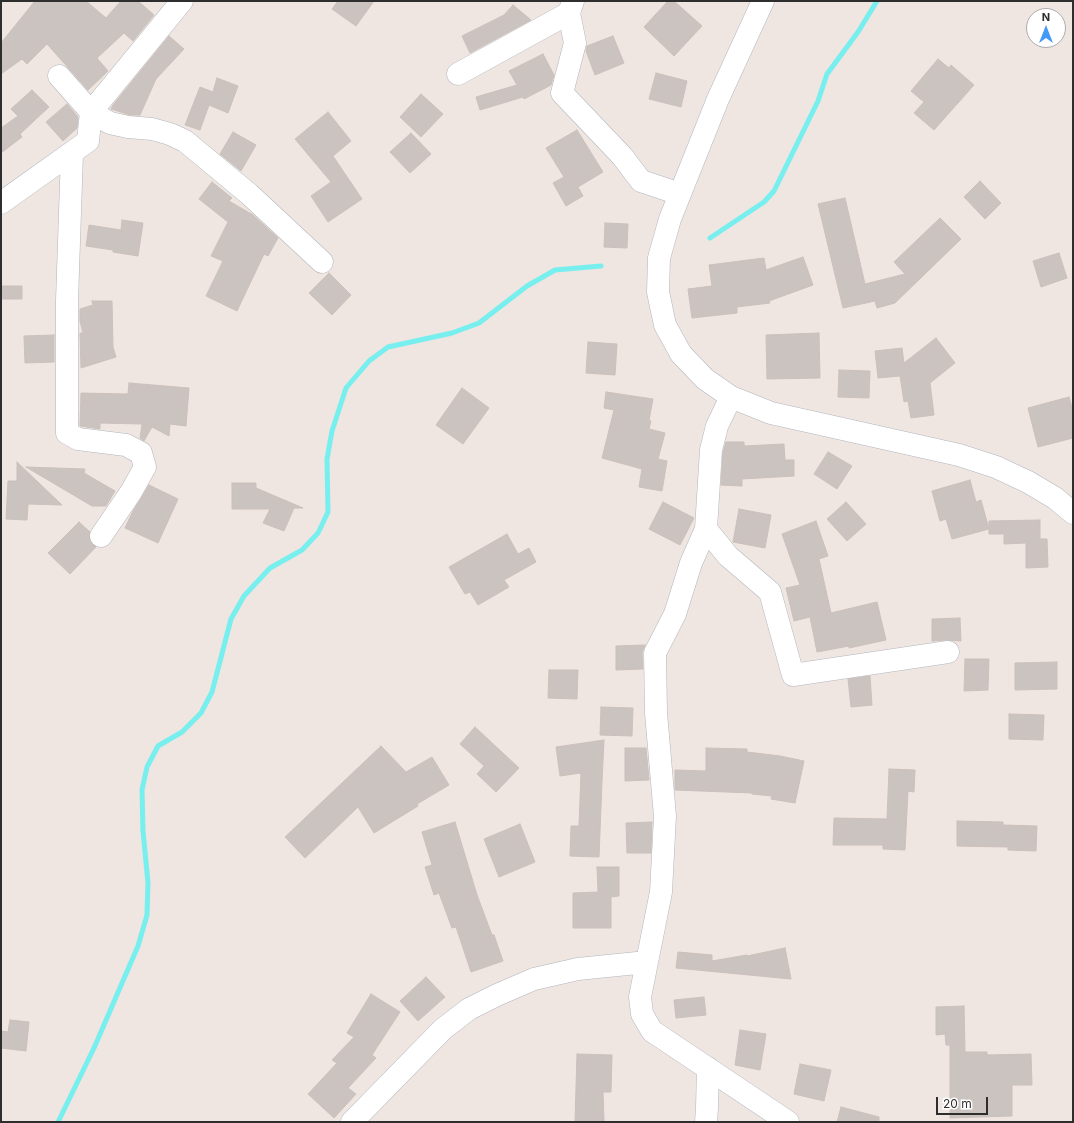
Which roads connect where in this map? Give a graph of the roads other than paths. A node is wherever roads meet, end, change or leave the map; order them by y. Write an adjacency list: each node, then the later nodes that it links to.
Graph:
1 (182, 1): 6 (street)
2 (763, 1): 8 (street)
3 (571, 7): 4 (street); 8 (street)
4 (458, 74)
5 (59, 76): 6 (street)
6 (91, 112): 7 (street); 10 (street)
7 (72, 153): 9 (street); 14 (street)
8 (680, 194): 11 (street)
9 (1, 204)
10 (322, 262)
11 (731, 398): 12 (street); 13 (street)
12 (1073, 513)
13 (706, 529): 15 (street); 16 (street)
14 (101, 536)
15 (948, 652)
16 (647, 962): 17 (street); 18 (street)
17 (708, 1068): 19 (street); 20 (street)
18 (352, 1122)
19 (706, 1122)
20 (788, 1122)

